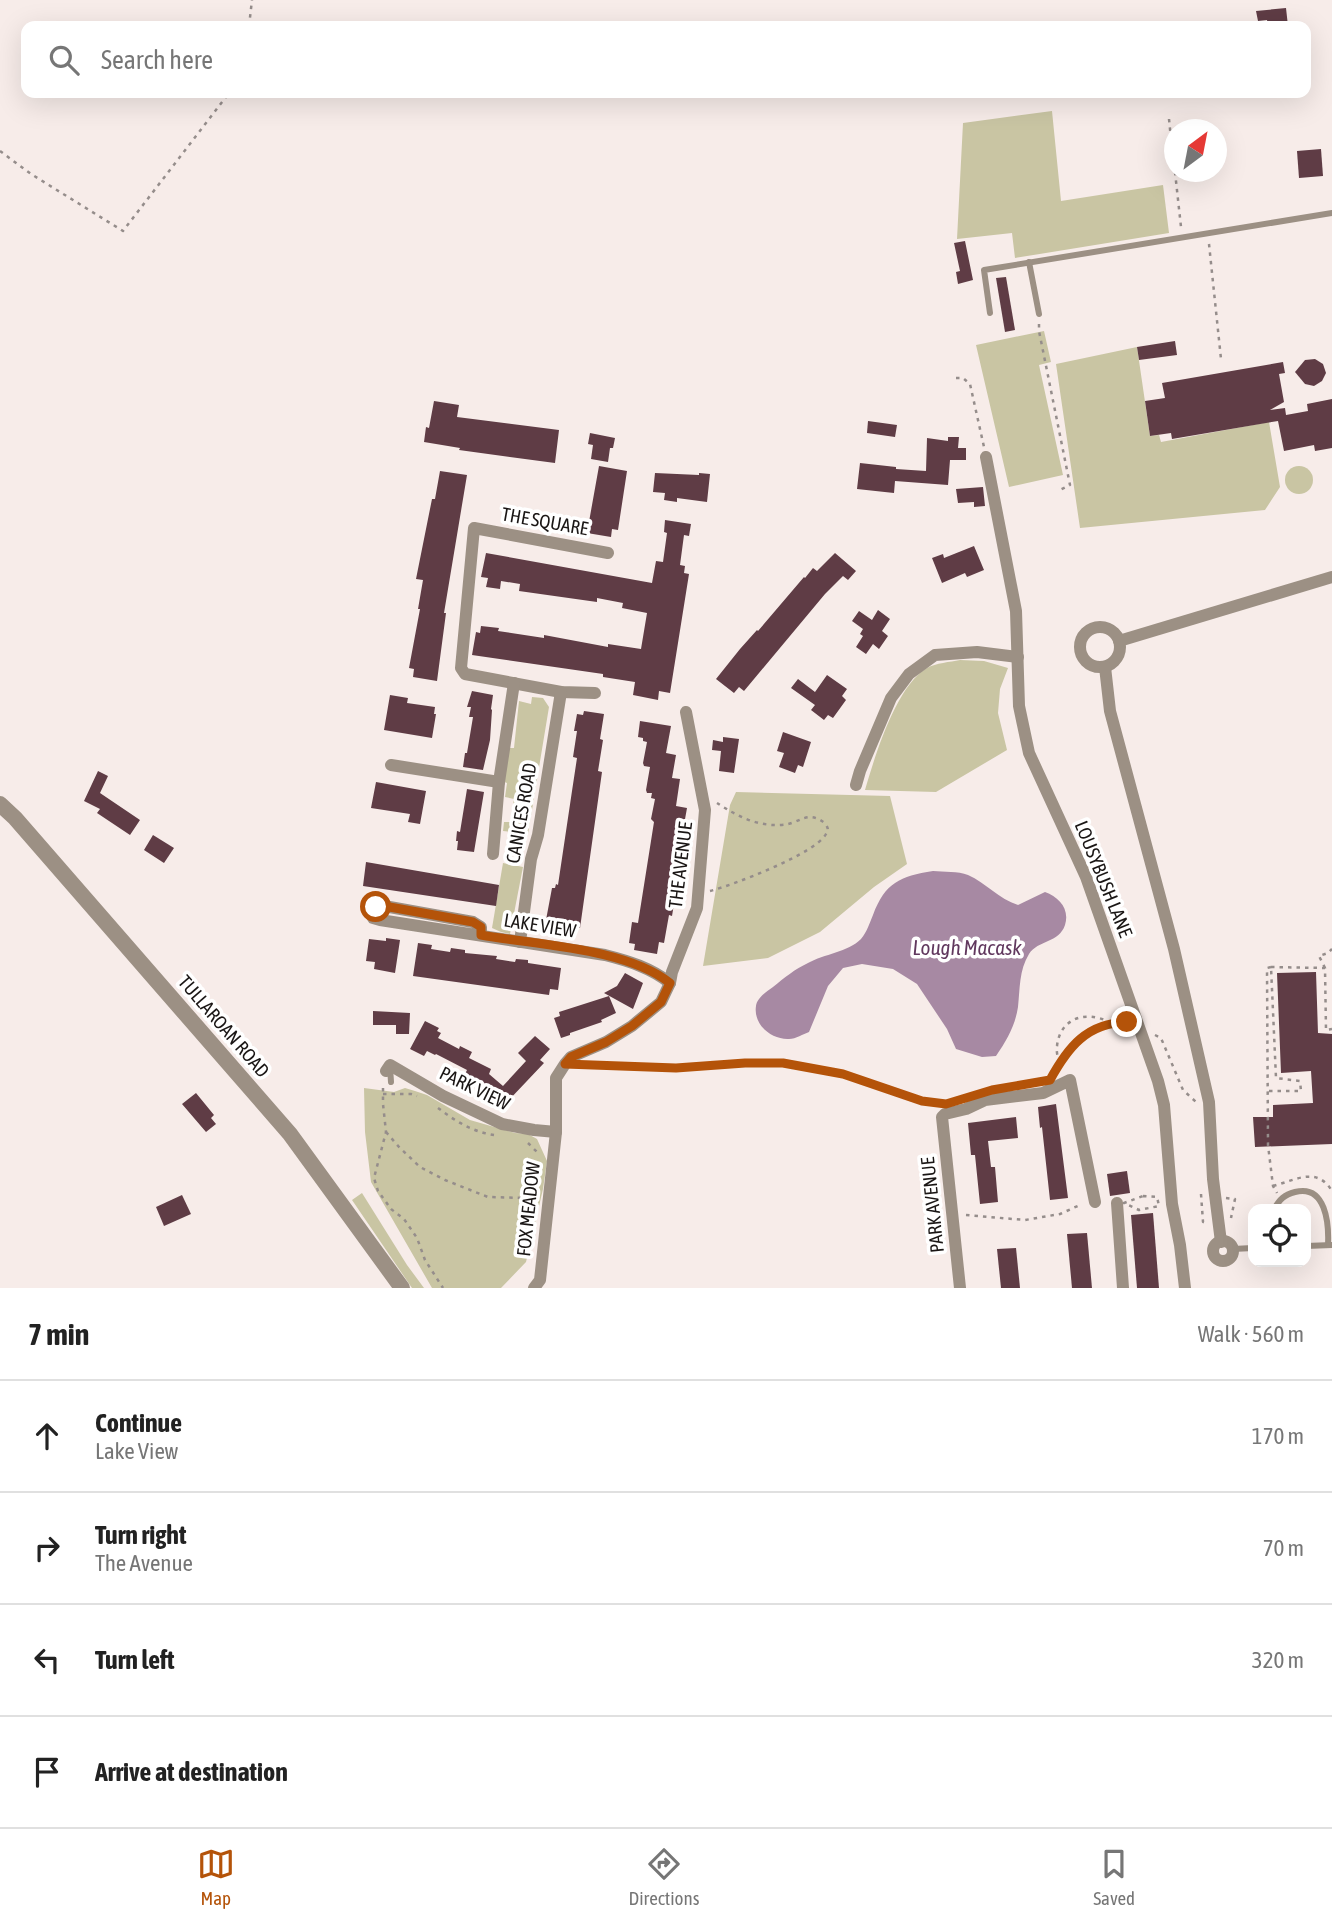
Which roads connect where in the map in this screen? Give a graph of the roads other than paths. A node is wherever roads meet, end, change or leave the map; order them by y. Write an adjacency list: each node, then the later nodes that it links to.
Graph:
1 (1332, 213): 2 (lane)
2 (1029, 262): 3 (lane); 4 (lane)
3 (990, 313)
4 (1039, 314)
5 (986, 457): 9 (street, LOUSYBUSH LANE)
6 (608, 553): 11 (street, THE SQUARE)
7 (1332, 577): 8 (street)
8 (1119, 641): 10 (street); 10 (street)
9 (1018, 657): 17 (street); 36 (street, LOUSYBUSH LANE)
10 (1105, 667): 31 (street)
11 (514, 683): 12 (street); 16 (street)
12 (561, 692): 13 (street); 21 (street, CANICES ROAD)
13 (594, 693)
14 (686, 712): 22 (street, THE AVENUE)
15 (391, 765): 16 (street)
16 (499, 782): 19 (street)
17 (856, 785)
18 (0, 804): 32 (street, TULLAROAN ROAD)
19 (493, 854)
20 (481, 935): 20 (street, LAKE VIEW); 21 (street, LAKE VIEW)
21 (520, 942): 22 (street, LAKE VIEW)
22 (670, 983): 24 (street, THE AVENUE)
23 (389, 1073): 24 (street, PARK VIEW)
24 (556, 1132): 33 (street, FOX MEADOW)
25 (1096, 1202): 34 (street, PARK AVENUE)
26 (1120, 1203): 35 (street)
27 (1277, 1204): 28 (lane)
28 (1330, 1245): 29 (lane)
29 (1311, 1246)
30 (1248, 1248): 31 (lane)
31 (1233, 1249)
32 (396, 1286)
33 (534, 1288)
34 (960, 1288)
35 (1123, 1288)
36 (1185, 1288)

